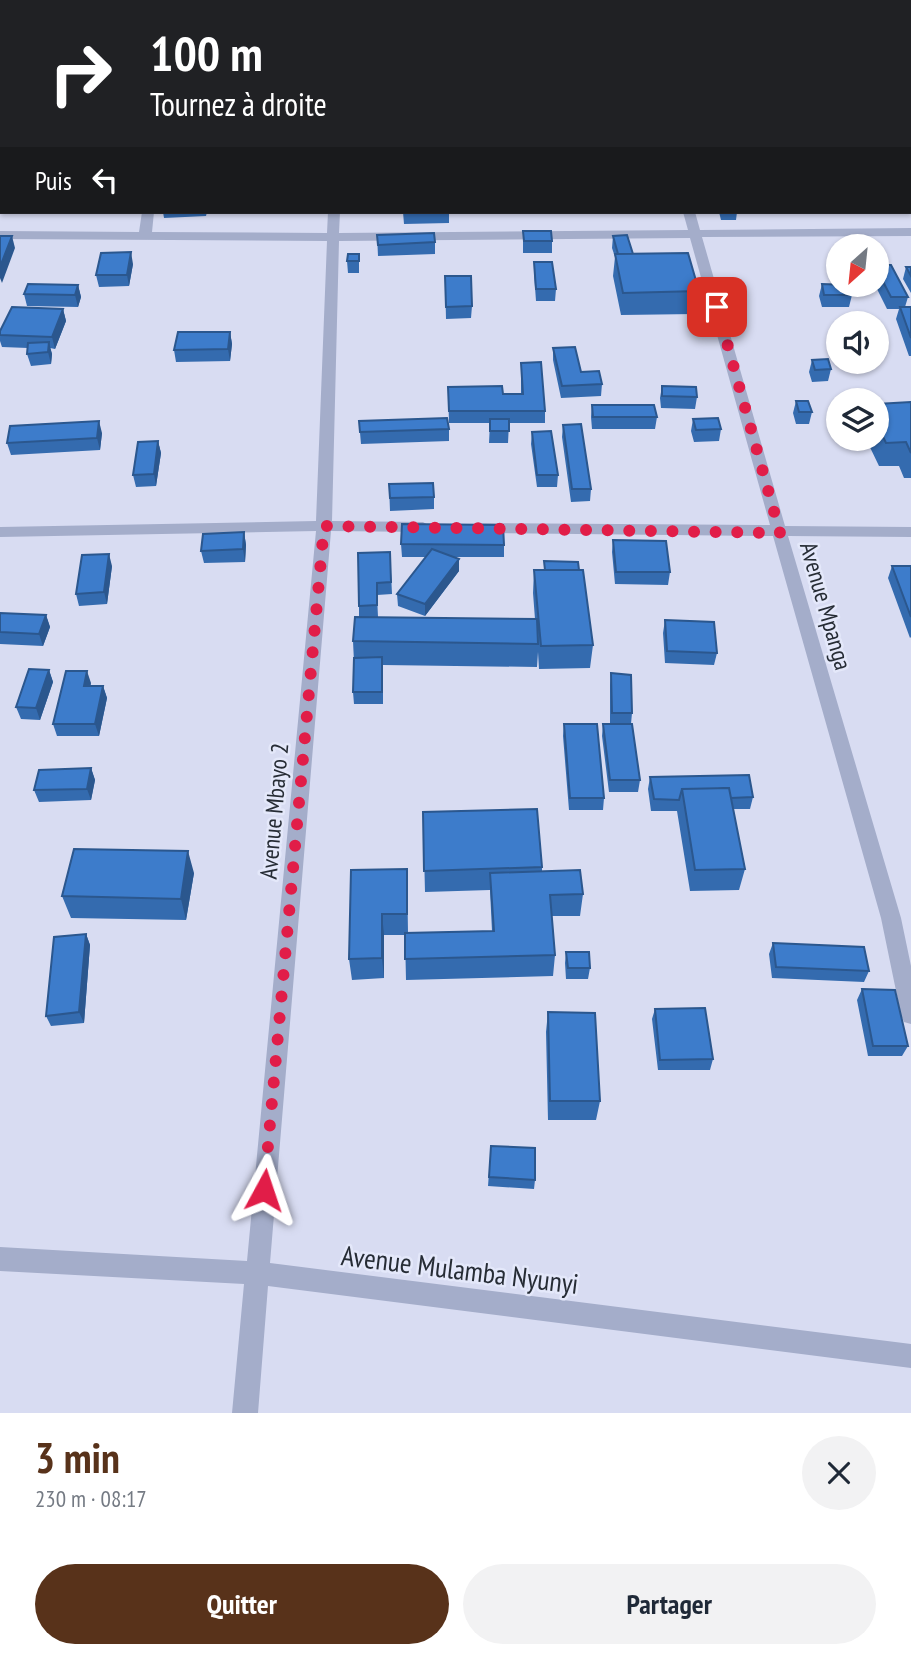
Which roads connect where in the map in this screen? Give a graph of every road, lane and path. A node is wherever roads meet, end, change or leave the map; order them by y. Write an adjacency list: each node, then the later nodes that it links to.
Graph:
1 (148, 214): 7 (street)
2 (334, 214): 8 (street, Avenue Mbayo 2)
3 (690, 214): 4 (street, Avenue Mpanga)
4 (696, 232): 5 (street); 8 (street); 14 (street, Avenue Mpanga)
5 (911, 232)
6 (0, 235): 7 (street)
7 (145, 236): 8 (street)
8 (335, 237): 9 (street, Avenue Mbayo 2)
9 (324, 526): 10 (street); 12 (street); 17 (street, Avenue Mbayo 2)
10 (434, 528)
11 (462, 528): 14 (street)
12 (0, 532)
13 (911, 532): 14 (street)
14 (780, 533): 15 (street, Avenue Mpanga)
15 (911, 1015)
16 (0, 1259): 17 (street, Avenue Mulamba Nyunyi)
17 (257, 1273): 18 (street, Avenue Mulamba Nyunyi); 19 (street, Avenue Mbayo 2)
18 (911, 1356)
19 (245, 1413)

